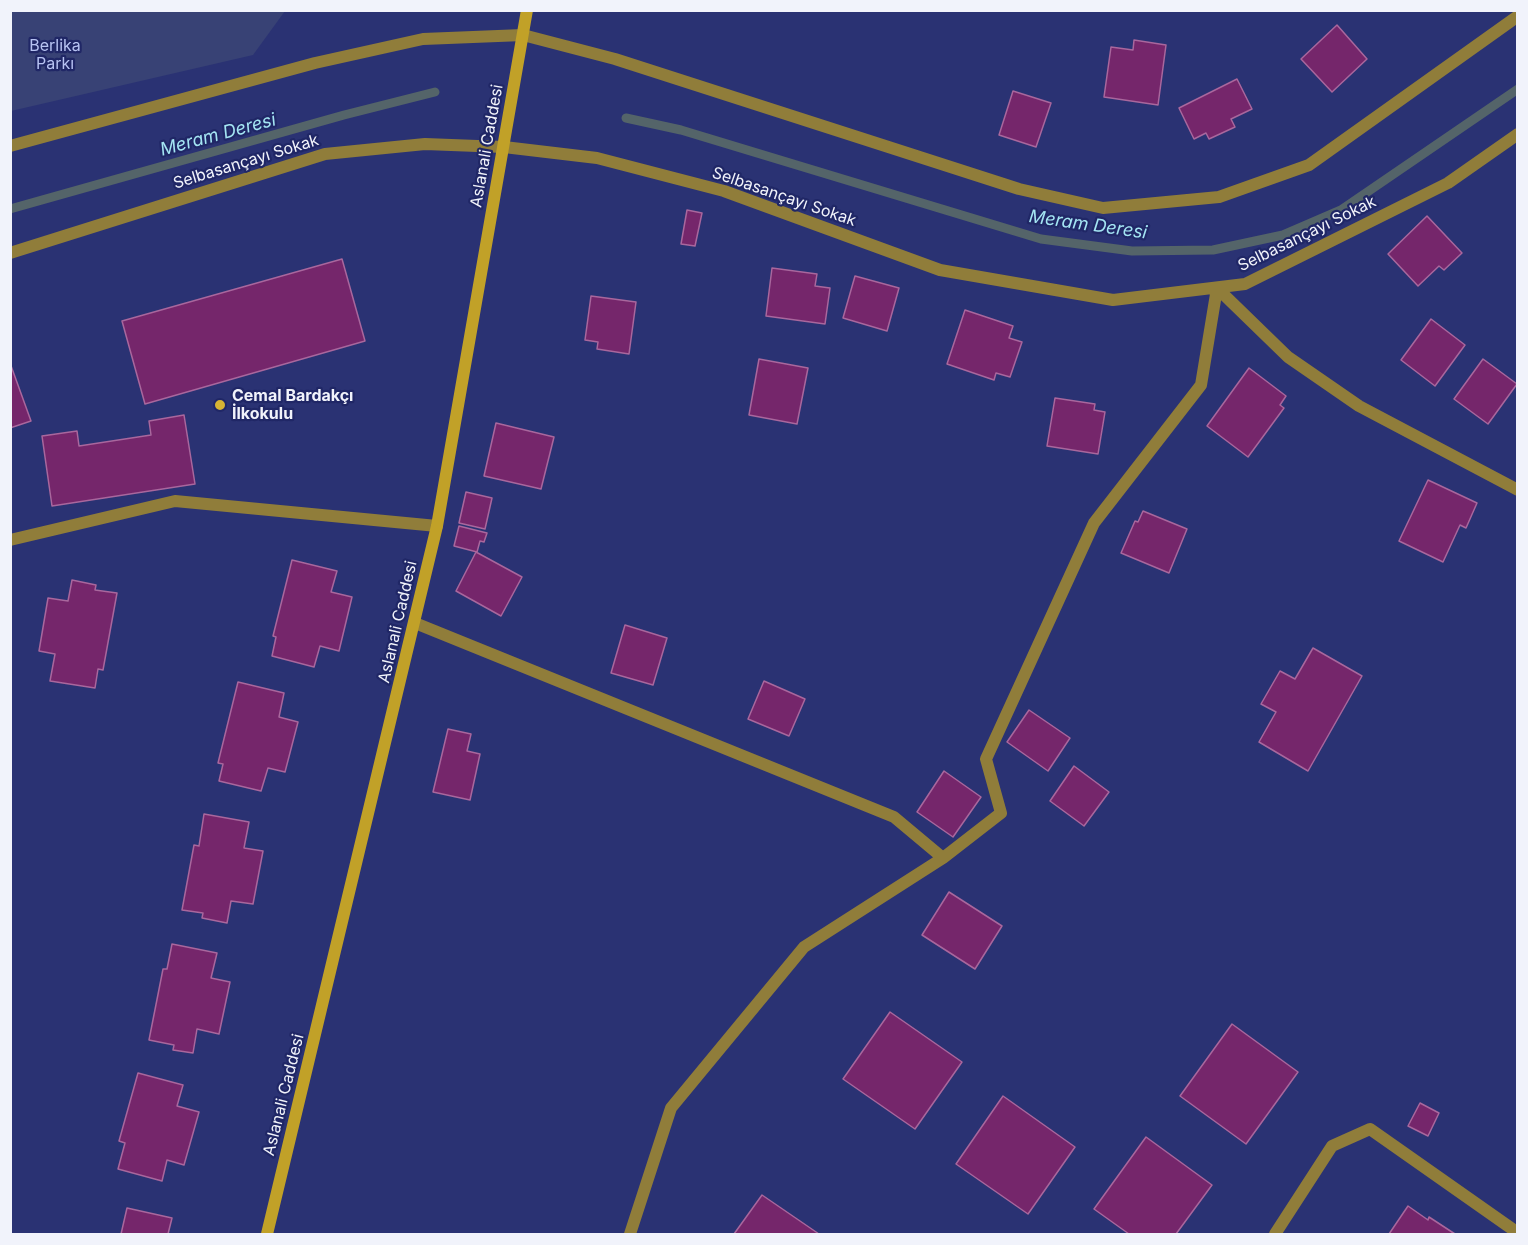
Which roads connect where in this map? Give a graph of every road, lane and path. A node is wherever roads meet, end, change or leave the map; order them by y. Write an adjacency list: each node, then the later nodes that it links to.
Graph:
1 (527, 10): 3 (street, Aslanali Caddesi)
2 (1518, 16): 3 (street)
3 (523, 35): 5 (street); 6 (street, Aslanali Caddesi)
4 (1518, 134): 8 (street, Selbasançayı Sokak)
5 (10, 146)
6 (504, 147): 7 (street, Selbasançayı Sokak); 8 (street, Selbasançayı Sokak); 10 (street, Aslanali Caddesi)
7 (10, 253)
8 (1217, 288): 9 (street); 13 (street)
9 (1518, 490)
10 (437, 526): 11 (street); 12 (street, Aslanali Caddesi)
11 (10, 540)
12 (415, 623): 13 (street); 15 (street, Aslanali Caddesi)
13 (943, 858): 16 (street)
14 (1518, 1233): 17 (street)
15 (267, 1234)
16 (630, 1234)
17 (1275, 1234)

